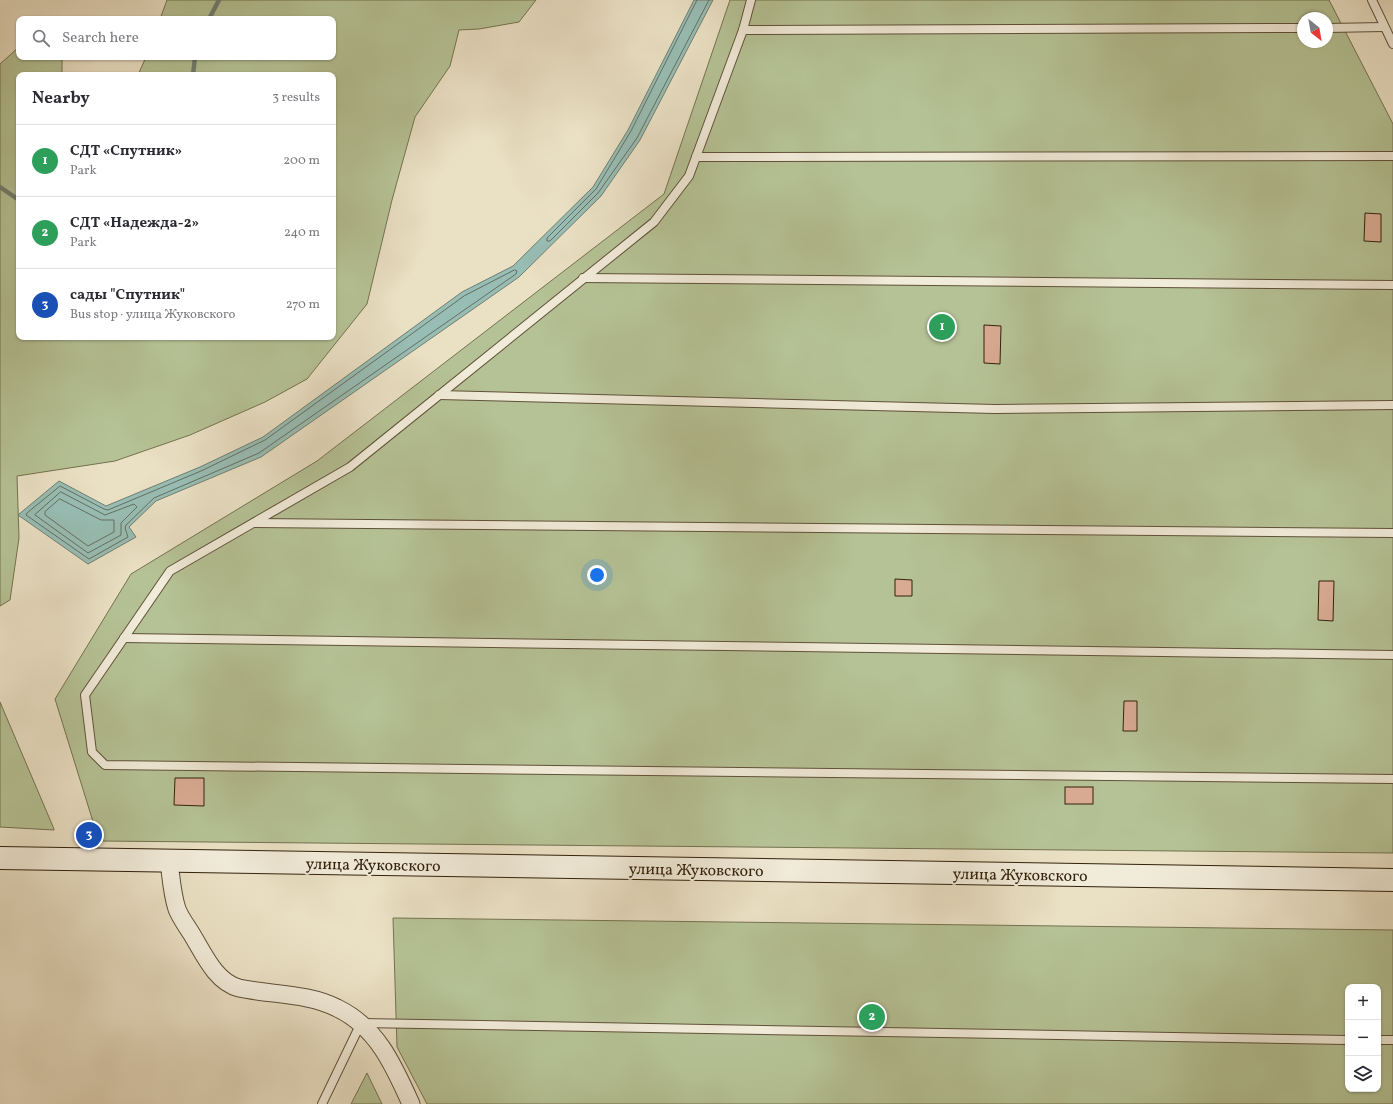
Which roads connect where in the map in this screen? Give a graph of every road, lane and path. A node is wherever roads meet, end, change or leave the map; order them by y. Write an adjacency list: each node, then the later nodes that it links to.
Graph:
1 (751, 0): 6 (lane)
2 (1372, 0): 3 (lane)
3 (1384, 27): 5 (lane); 7 (lane)
4 (1297, 28): 6 (lane)
5 (1333, 28)
6 (743, 30): 9 (lane)
7 (1393, 44)
8 (1393, 156): 9 (lane)
9 (696, 157): 10 (lane)
10 (583, 278): 11 (lane); 12 (lane)
11 (1393, 286)
12 (439, 395): 13 (lane); 14 (lane)
13 (1393, 405)
14 (252, 523): 15 (lane); 16 (lane)
15 (1393, 533)
16 (124, 638): 17 (lane); 18 (lane)
17 (1393, 655)
18 (1393, 778)
19 (0, 858): 20 (main road, улица Жуковского)
20 (169, 861): 21 (main road, улица Жуковского); 22 (street)
21 (1393, 880)
22 (361, 1023): 23 (lane); 26 (lane); 27 (street)
23 (1345, 1040)
24 (1381, 1040): 25 (lane)
25 (1393, 1040)
26 (322, 1104)
27 (411, 1104)

